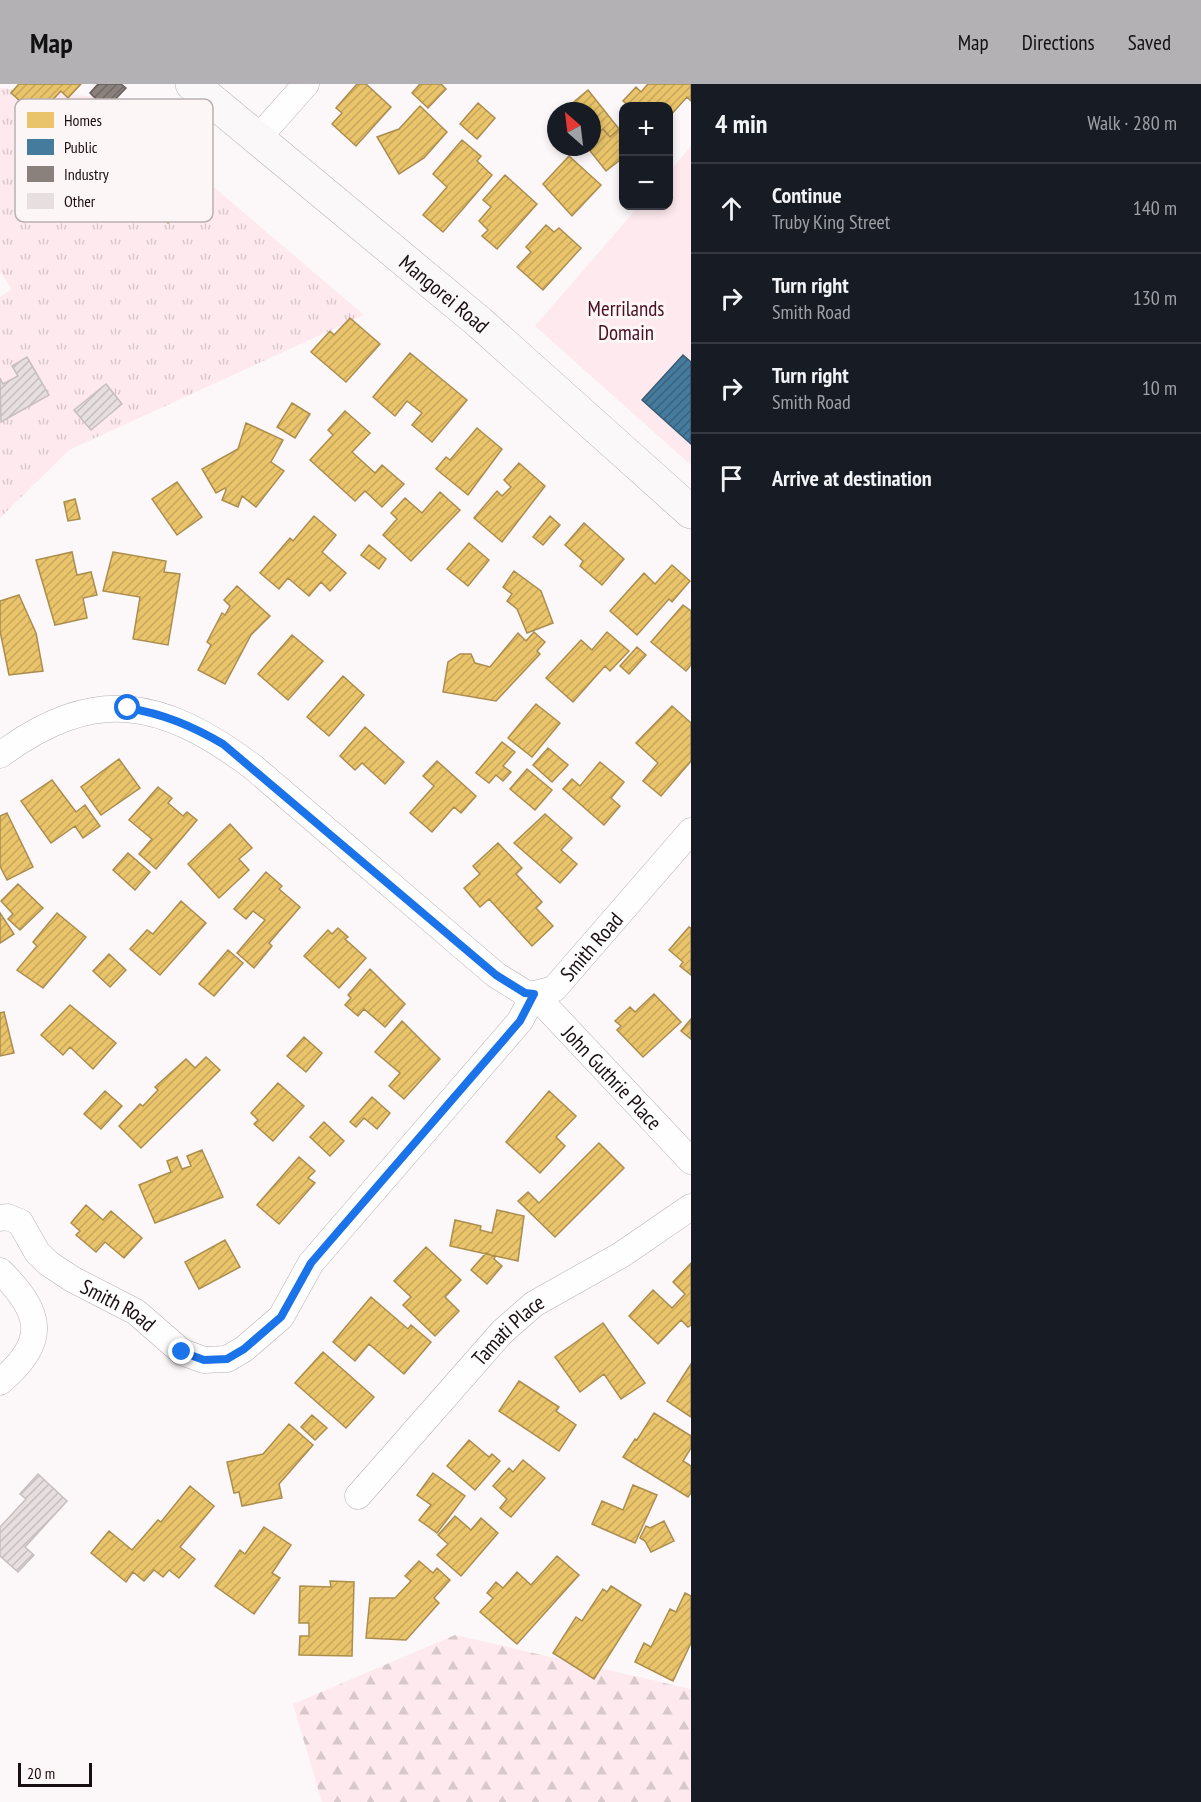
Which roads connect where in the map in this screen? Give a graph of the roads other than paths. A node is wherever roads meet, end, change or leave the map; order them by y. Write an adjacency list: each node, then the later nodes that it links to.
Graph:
1 (192, 84): 3 (street, Mangorei Road)
2 (306, 84): 5 (street)
3 (210, 99)
4 (213, 101): 5 (street, Mangorei Road)
5 (258, 138): 6 (street, Mangorei Road)
6 (691, 512)
7 (0, 755): 9 (street)
8 (691, 831): 9 (street, Smith Road)
9 (534, 994): 10 (street, John Guthrie Place); 12 (street, Smith Road)
10 (691, 1161)
11 (691, 1207): 15 (street, Tamati Place)
12 (0, 1218)
13 (0, 1271): 14 (street)
14 (0, 1382)
15 (358, 1496)

